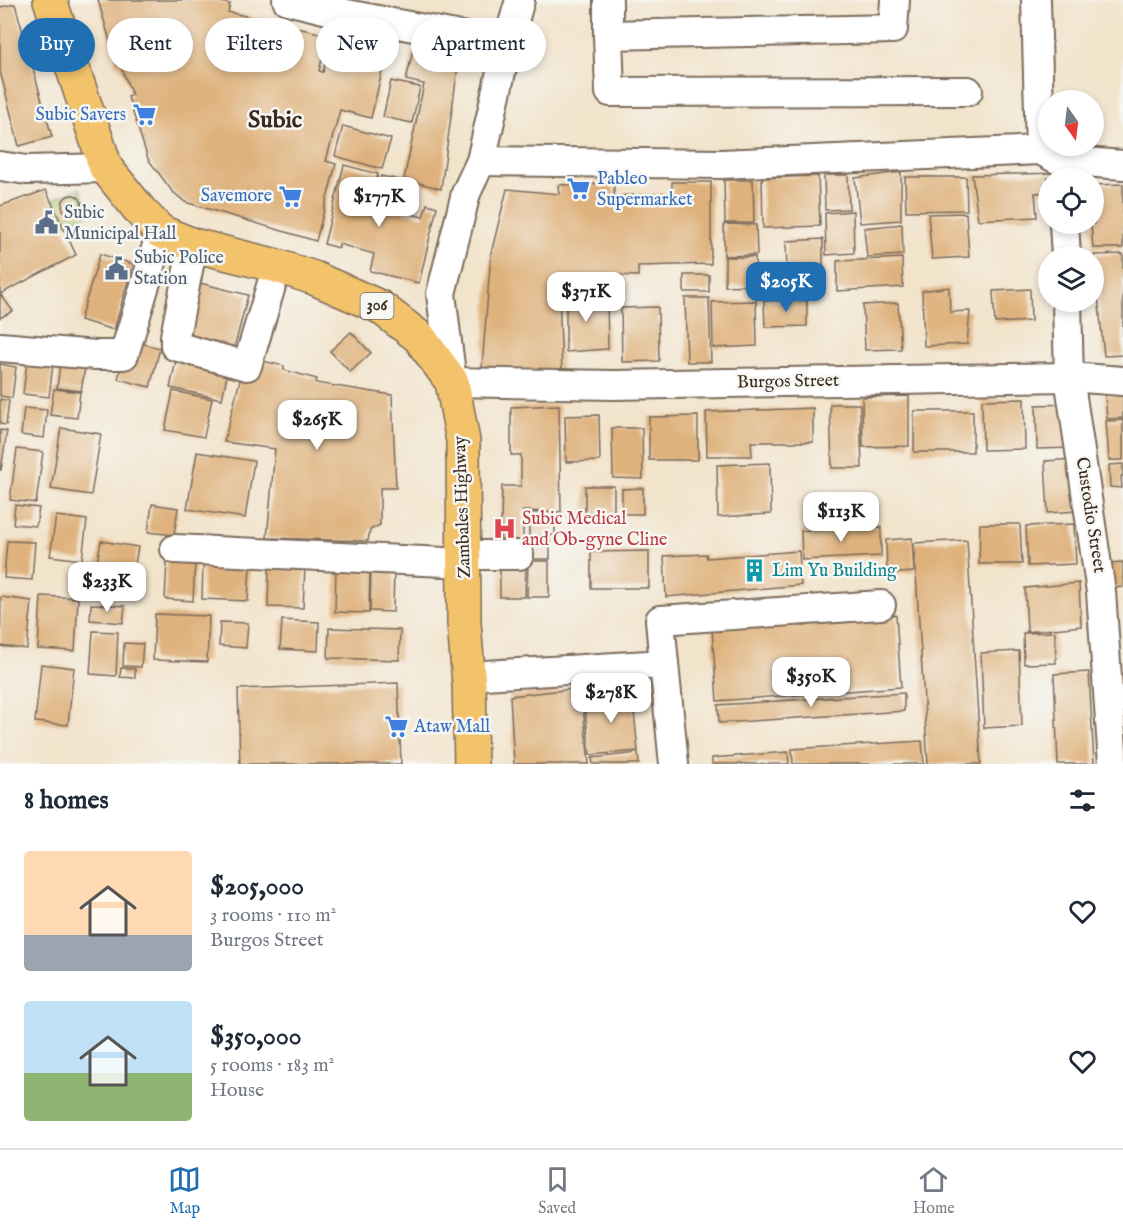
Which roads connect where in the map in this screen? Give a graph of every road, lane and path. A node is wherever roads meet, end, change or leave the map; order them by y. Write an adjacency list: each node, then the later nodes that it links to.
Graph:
1 (50, 0): 17 (main road, Zambales Highway / 306)
2 (287, 0): 7 (street)
3 (520, 0): 9 (street)
4 (608, 0): 10 (street)
5 (895, 0): 10 (street)
6 (1036, 0): 14 (street)
7 (392, 10): 8 (street)
8 (418, 18)
9 (515, 18)
10 (608, 35): 12 (street)
11 (501, 72): 13 (street)
12 (968, 91)
13 (481, 161): 14 (street); 25 (street)
14 (1053, 163): 15 (street)
15 (1123, 165)
16 (0, 166): 17 (street)
17 (106, 168): 18 (main road, Zambales Highway / 306)
18 (161, 232): 19 (main road, Zambales Highway / 306); 22 (street)
19 (193, 245): 20 (main road, Zambales Highway / 306); 20 (street)
20 (277, 266): 25 (main road, Zambales Highway / 306)
21 (1067, 312): 23 (street, Custodio Street)
22 (0, 346)
23 (1069, 377): 24 (street, Burgos Street); 25 (street, Burgos Street); 34 (street, Custodio Street)
24 (1123, 381)
25 (452, 382): 28 (main road, Zambales Highway / 306)
26 (175, 549): 28 (street)
27 (519, 555): 28 (street)
28 (465, 559): 31 (main road, Zambales Highway / 306)
29 (881, 605): 30 (street)
30 (664, 664): 31 (street); 33 (street)
31 (468, 676): 32 (main road, Zambales Highway / 306)
32 (471, 764)
33 (674, 764)
34 (1113, 764)

